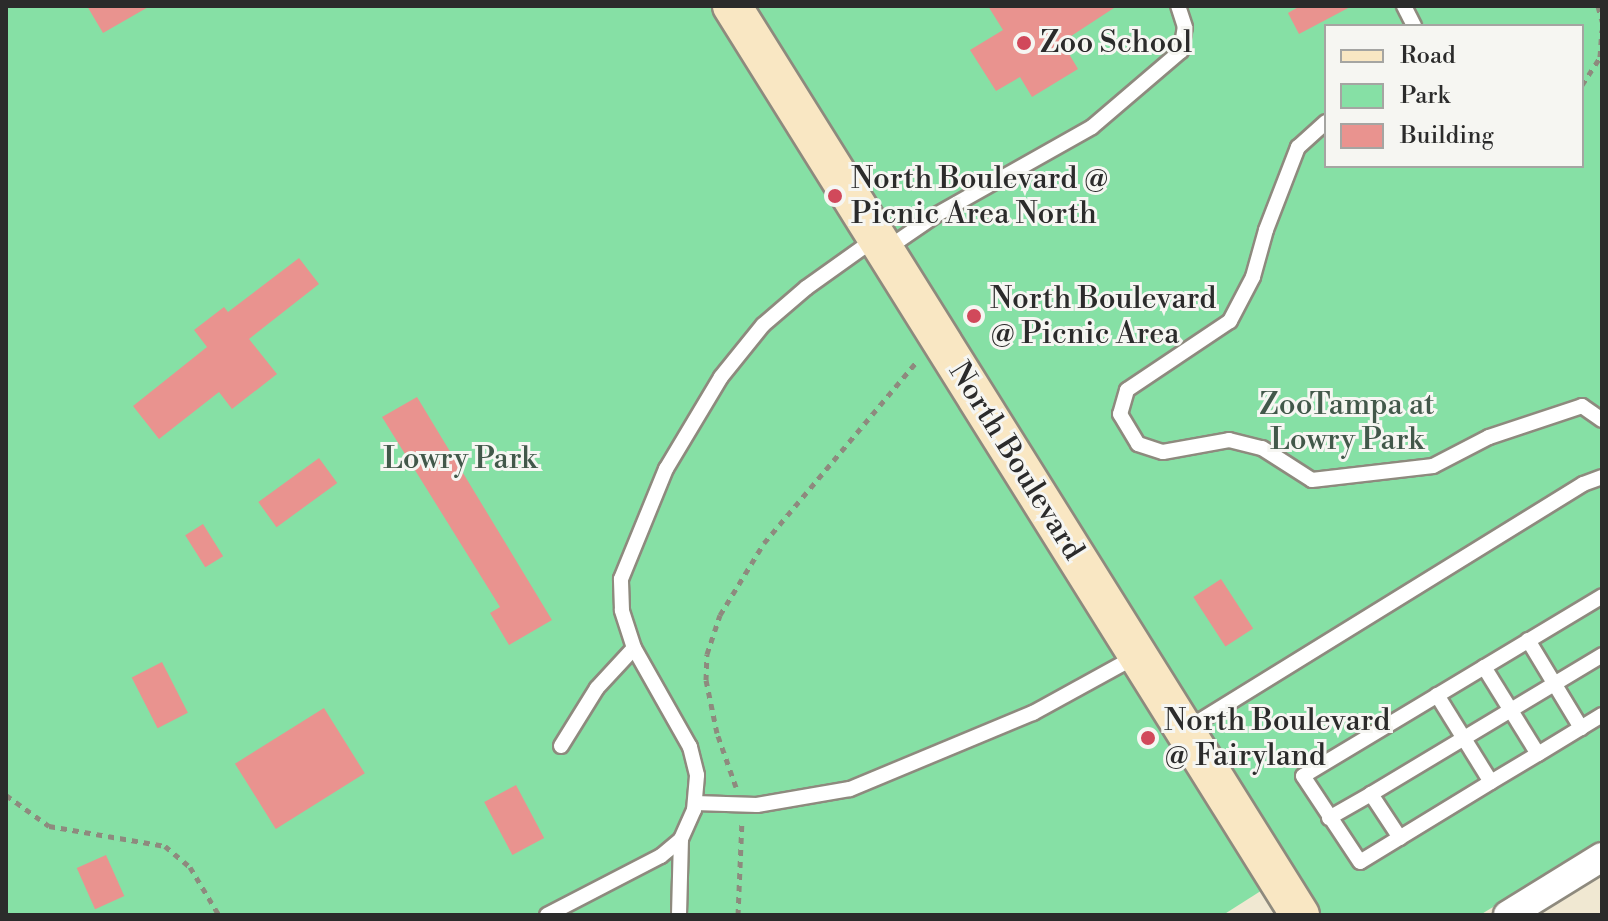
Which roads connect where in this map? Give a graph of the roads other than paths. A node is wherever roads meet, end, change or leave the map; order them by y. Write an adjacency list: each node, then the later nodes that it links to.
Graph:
1 (732, 6): 6 (street, North Boulevard)
2 (1178, 6): 6 (lane)
3 (1404, 6): 4 (lane)
4 (1413, 24)
5 (1324, 124): 7 (lane)
6 (881, 244): 11 (lane); 12 (street, North Boulevard)
7 (1602, 420)
8 (1602, 477): 20 (lane)
9 (1602, 596): 10 (lane)
10 (1528, 640): 14 (lane); 15 (lane)
11 (634, 648): 22 (lane); 26 (lane)
12 (1138, 655): 20 (street, North Boulevard); 26 (lane)
13 (1602, 655): 15 (lane)
14 (1484, 667): 16 (lane); 17 (lane)
15 (1554, 684): 17 (lane); 19 (lane)
16 (1437, 695): 21 (lane); 27 (lane)
17 (1511, 710): 21 (lane); 23 (lane)
18 (1602, 715): 19 (lane)
19 (1581, 728): 23 (lane)
20 (1184, 730): 33 (street, North Boulevard)
21 (1463, 738): 24 (lane); 25 (lane)
22 (561, 746)
23 (1538, 754): 24 (lane)
24 (1491, 782): 28 (lane)
25 (1371, 794): 27 (lane); 28 (lane)
26 (695, 803): 29 (lane)
27 (1329, 818): 28 (lane)
28 (1400, 838)
29 (681, 839): 31 (lane); 32 (lane)
30 (1602, 857): 34 (street)
31 (547, 915)
32 (679, 915)
33 (1300, 915)
34 (1508, 915)

